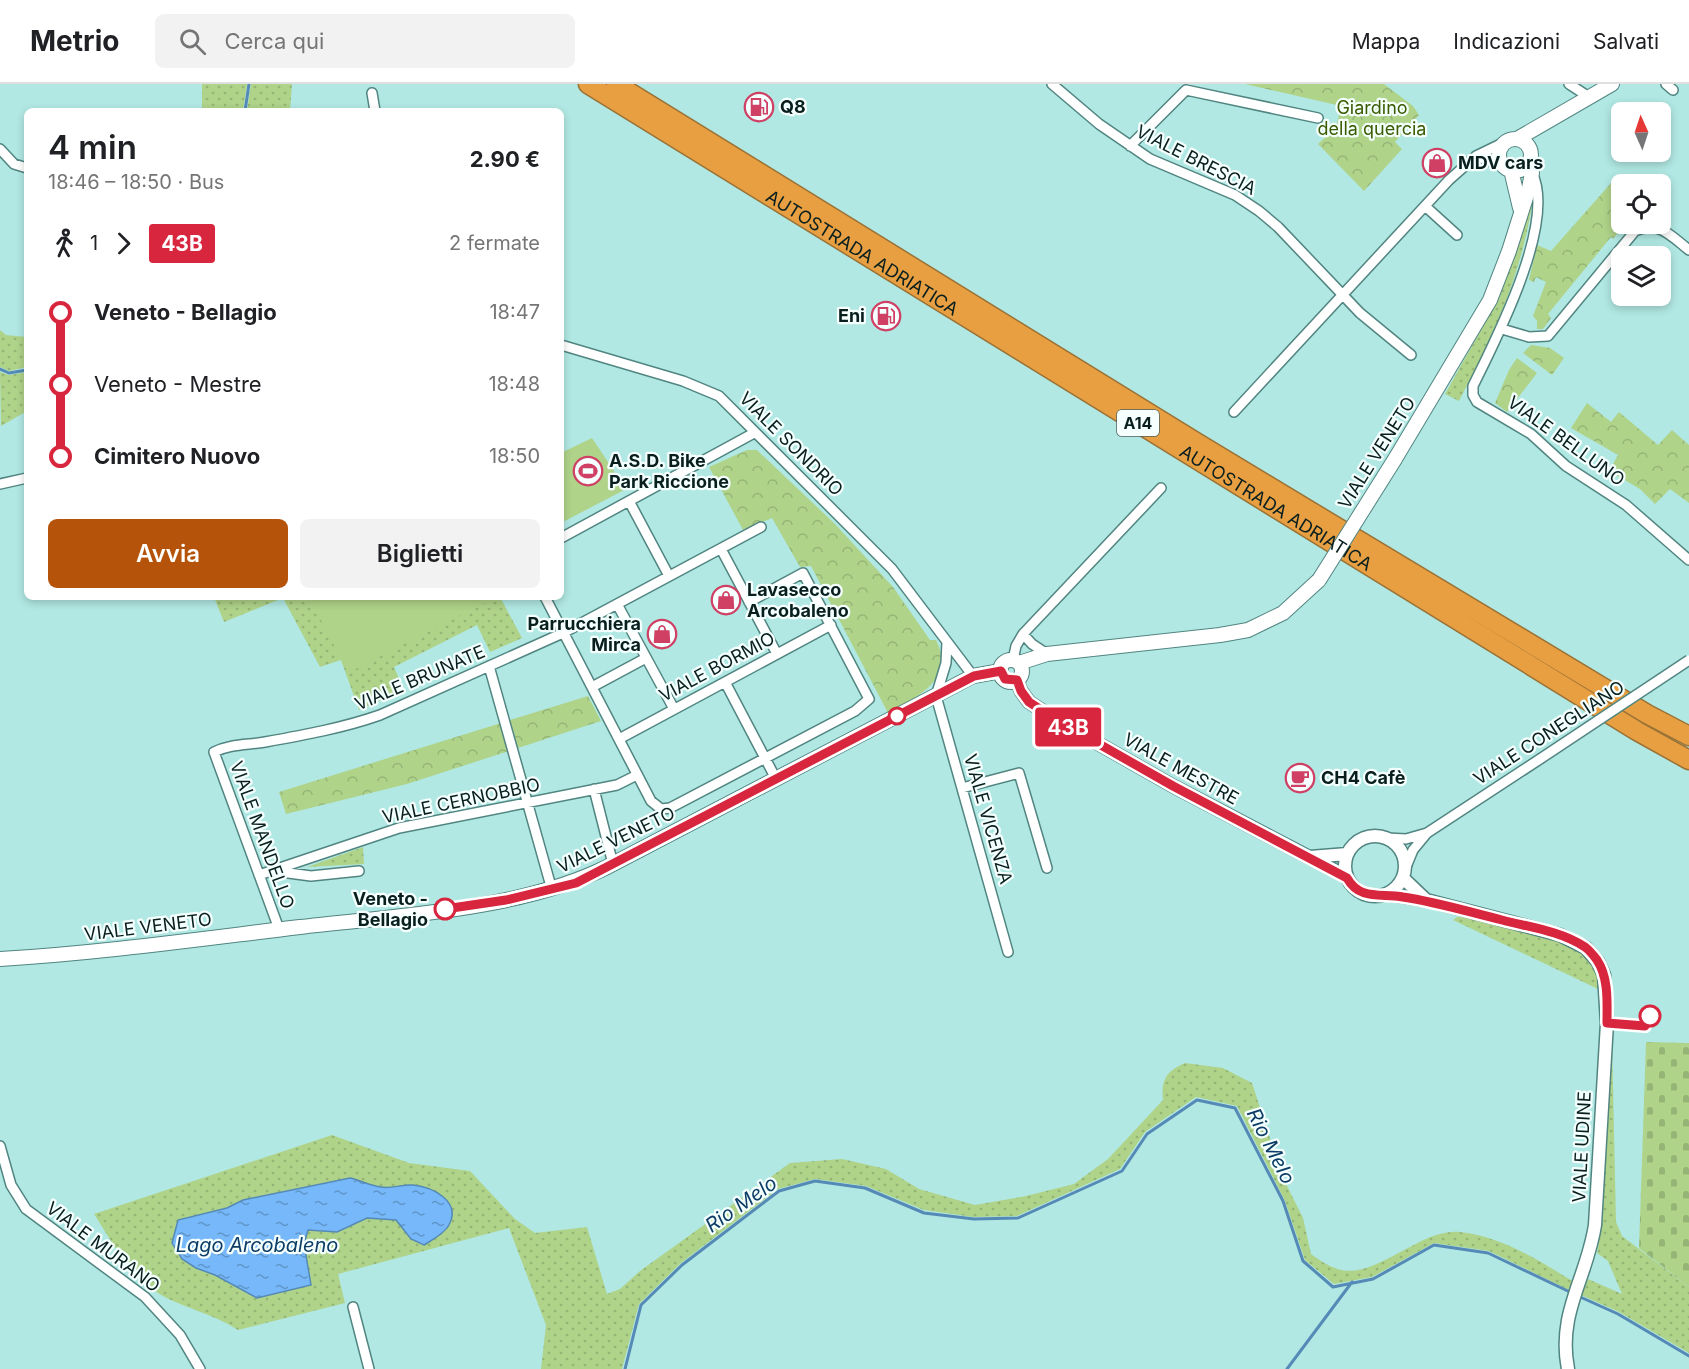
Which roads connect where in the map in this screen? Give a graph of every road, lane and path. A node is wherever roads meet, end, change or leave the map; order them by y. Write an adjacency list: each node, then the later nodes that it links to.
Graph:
1 (588, 84): 62 (highway, AUTOSTRADA ADRIATICA / A14)
2 (616, 84): 58 (highway, AUTOSTRADA ADRIATICA / A14)
3 (1052, 84): 12 (street, VIALE BRESCIA)
4 (1569, 84): 7 (street)
5 (1612, 84): 7 (main road, VIALE VENETO)
6 (372, 93): 8 (street)
7 (1589, 97): 9 (main road, VIALE VENETO)
8 (374, 108)
9 (1557, 115): 11 (main road, VIALE VENETO); 15 (main road, VIALE VENETO)
10 (1318, 118): 12 (street)
11 (1511, 141): 14 (street, VIALE VENETO); 15 (main road); 17 (main road)
12 (1130, 146): 23 (street, VIALE BRESCIA)
13 (0, 149): 16 (street)
14 (1476, 156): 17 (street); 19 (street, VIALE VENETO)
15 (1531, 163): 17 (main road); 18 (main road, VIALE VENETO)
16 (24, 167)
17 (1509, 172): 18 (main road); 20 (main road, VIALE VENETO)
18 (1534, 192): 20 (main road, VIALE VENETO); 24 (street, VIALE BELLUNO)
19 (1425, 206): 21 (street); 23 (street, VIALE VENETO)
20 (1520, 210): 46 (main road, VIALE VENETO, bridge)
21 (1457, 235)
22 (1689, 250): 24 (street)
23 (1344, 296): 26 (street, VIALE BRESCIA); 27 (street, VIALE VENETO)
24 (1502, 329): 36 (street, VIALE BELLUNO)
25 (564, 346): 28 (street, VIALE SONDRIO)
26 (1411, 355)
27 (1234, 412)
28 (754, 433): 32 (street); 44 (street, VIALE SONDRIO)
29 (24, 479): 30 (street)
30 (0, 484)
31 (1161, 488): 43 (street, VIALE VENETO)
32 (629, 501): 34 (street); 37 (street)
33 (761, 527): 35 (street, VIALE BRUNATE)
34 (564, 535)
35 (721, 549): 37 (street, VIALE BRUNATE); 39 (street)
36 (1689, 560)
37 (669, 576): 40 (street, VIALE BRUNATE)
38 (547, 600): 42 (street)
39 (749, 602): 41 (street); 45 (street)
40 (617, 604): 42 (street, VIALE BRUNATE); 47 (street)
41 (831, 625): 45 (street, VIALE BORMIO); 61 (street)
42 (564, 633): 50 (street, VIALE BRUNATE); 55 (street)
43 (1023, 634): 46 (street); 49 (street, VIALE VENETO)
44 (947, 642): 52 (street, VIALE SONDRIO); 56 (street)
45 (777, 654): 54 (street, VIALE BORMIO)
46 (1047, 654): 49 (main road, VIALE VENETO)
47 (646, 658): 55 (street); 57 (street)
48 (1689, 660): 68 (street, VIALE CONEGLIANO, bridge)
49 (1016, 662): 51 (main road, VIALE VENETO); 53 (main road, VIALE VENETO)
50 (489, 666): 60 (street, VIALE BRUNATE); 67 (street)
51 (1001, 671): 52 (main road, VIALE VENETO); 53 (main road)
52 (974, 676): 56 (main road, VIALE VENETO)
53 (1017, 680): 71 (street, VIALE MESTRE)
54 (725, 682): 57 (street, VIALE BORMIO); 61 (street)
55 (592, 687): 59 (street)
56 (936, 696): 64 (main road, VIALE VENETO); 65 (street, VIALE VICENZA)
57 (674, 709): 59 (street, VIALE BORMIO)
58 (1689, 736)
59 (619, 739): 63 (street)
60 (214, 752): 77 (street, VIALE MANDELLO)
61 (766, 758): 63 (street); 64 (street)
62 (1689, 760)
63 (637, 775): 66 (street, VIALE CERNOBBIO)
64 (776, 778): 72 (main road, VIALE VENETO)
65 (962, 788): 74 (street); 83 (street, VIALE VICENZA)
66 (594, 789): 67 (street, VIALE CERNOBBIO); 72 (street)
67 (527, 803): 73 (street, VIALE CERNOBBIO); 79 (street)
68 (1427, 833): 69 (street, VIALE CONEGLIANO); 76 (street, VIALE CONEGLIANO)
69 (1387, 838): 70 (street); 76 (street, VIALE MESTRE)
70 (1347, 854): 71 (street); 78 (street)
71 (1309, 858): 78 (street, VIALE MESTRE)
72 (613, 864): 79 (main road, VIALE VENETO)
73 (279, 868): 75 (street); 77 (street, VIALE CERNOBBIO)
74 (1047, 868)
75 (358, 871)
76 (1404, 872): 80 (street); 81 (street, VIALE MESTRE)
77 (259, 875): 82 (street, VIALE MANDELLO)
78 (1347, 878): 80 (street, VIALE MESTRE)
79 (552, 890): 82 (main road, VIALE VENETO)
80 (1387, 894): 81 (street, VIALE MESTRE)
81 (1426, 900): 85 (street, VIALE MESTRE)
82 (279, 930): 84 (main road, VIALE VENETO)
83 (1008, 952)
84 (0, 959)
85 (1607, 1000): 90 (street, VIALE UDINE)
86 (0, 1146): 88 (street, VIALE MURANO)
87 (353, 1307): 89 (street)
88 (200, 1369)
89 (369, 1369)
90 (1568, 1369)

